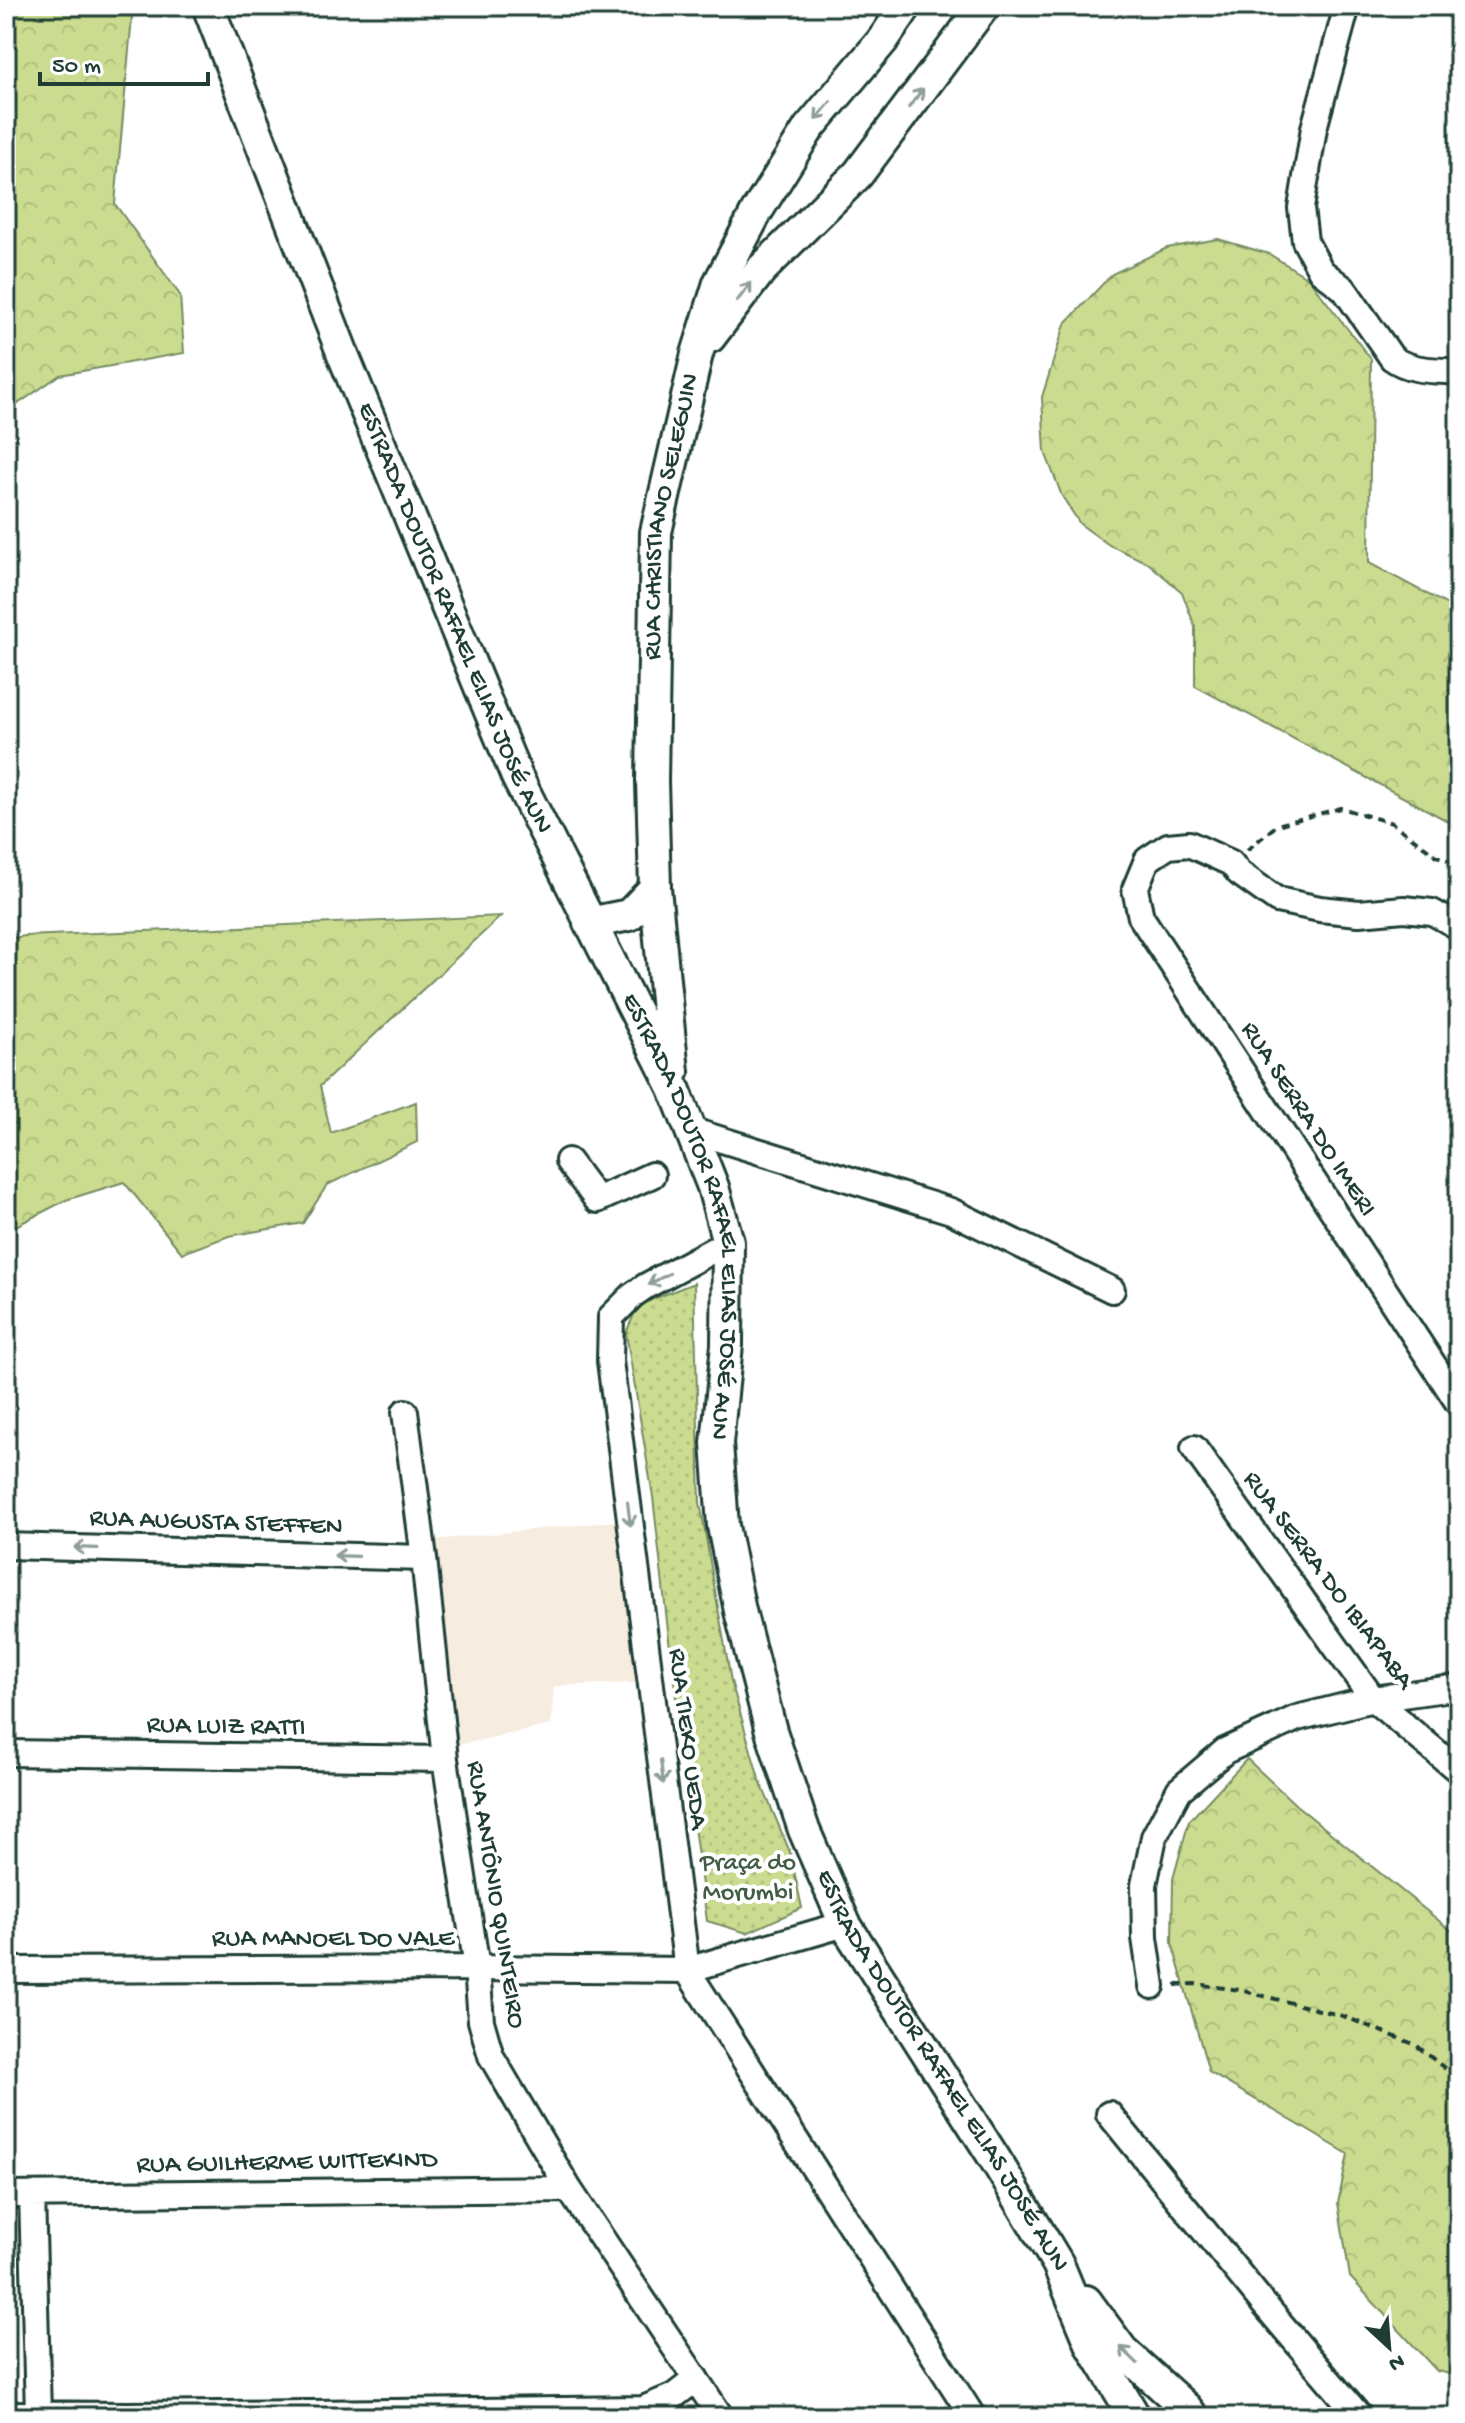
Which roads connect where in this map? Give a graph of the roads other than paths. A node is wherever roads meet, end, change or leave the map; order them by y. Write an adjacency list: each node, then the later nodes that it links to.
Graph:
1 (208, 6): 8 (main road, ESTRADA DOUTOR RAFAEL ELIAS JOSÉ AUN)
2 (906, 6): 5 (main road, RUA CHRISTIANO SELEGUIN, one-way to 5)
3 (984, 6): 5 (main road, one-way to 3)
4 (1342, 7): 6 (street)
5 (697, 354): 7 (main road, RUA CHRISTIANO SELEGUIN)
6 (1459, 372)
7 (655, 888): 8 (main road); 10 (main road, RUA CHRISTIANO SELEGUIN)
8 (589, 923): 10 (main road, ESTRADA DOUTOR RAFAEL ELIAS JOSÉ AUN)
9 (1459, 927): 16 (street, RUA SERRA DO IMERI)
10 (674, 1088): 11 (main road, ESTRADA DOUTOR RAFAEL ELIAS JOSÉ AUN)
11 (690, 1130): 14 (main road, ESTRADA DOUTOR RAFAEL ELIAS JOSÉ AUN); 15 (street)
12 (568, 1161): 13 (street)
13 (652, 1175)
14 (728, 1242): 26 (main road, ESTRADA DOUTOR RAFAEL ELIAS JOSÉ AUN); 29 (street, RUA TIEKO UEDA, one-way to 29)
15 (1112, 1290)
16 (1459, 1404)
17 (405, 1412): 20 (street, RUA ANTÔNIO QUINTEIRO)
18 (1194, 1448): 22 (street, RUA SERRA DO IBIAPABA)
19 (6, 1546): 20 (street, RUA AUGUSTA STEFFEN, one-way to 19)
20 (424, 1558): 24 (street, RUA ANTÔNIO QUINTEIRO)
21 (1459, 1687): 22 (street)
22 (1373, 1699): 25 (street, RUA SERRA DO IBIAPABA); 30 (street)
23 (6, 1753): 24 (street, RUA LUIZ RATTI)
24 (445, 1759): 27 (street, RUA ANTÔNIO QUINTEIRO)
25 (1459, 1771)
26 (845, 1924): 29 (street, RUA MANOEL DO VALE); 35 (main road, ESTRADA DOUTOR RAFAEL ELIAS JOSÉ AUN)
27 (477, 1968): 28 (street, RUA MANOEL DO VALE); 29 (street, RUA MANOEL DO VALE); 32 (street, RUA ANTÔNIO QUINTEIRO)
28 (6, 1970)
29 (687, 1970): 44 (street, RUA TIEKO UEDA)
30 (1152, 1986)
31 (1109, 2114): 46 (street)
32 (569, 2189): 34 (street, RUA GUILHERME WITTEKIND); 36 (street, RUA ANTÔNIO QUINTEIRO)
33 (6, 2195): 34 (street, RUA GUILHERME WITTEKIND)
34 (32, 2195): 38 (street)
35 (1058, 2264): 37 (main road, one-way to 35); 45 (main road, ESTRADA DOUTOR RAFAEL ELIAS JOSÉ AUN)
36 (696, 2379): 39 (street); 43 (street, RUA ANTÔNIO QUINTEIRO)
37 (1190, 2412)
38 (38, 2413): 40 (street); 42 (street)
39 (550, 2413): 41 (street)
40 (6, 2414)
41 (331, 2414): 42 (street)
42 (127, 2416)
43 (721, 2417)
44 (973, 2417)
45 (1135, 2417)
46 (1360, 2417)

